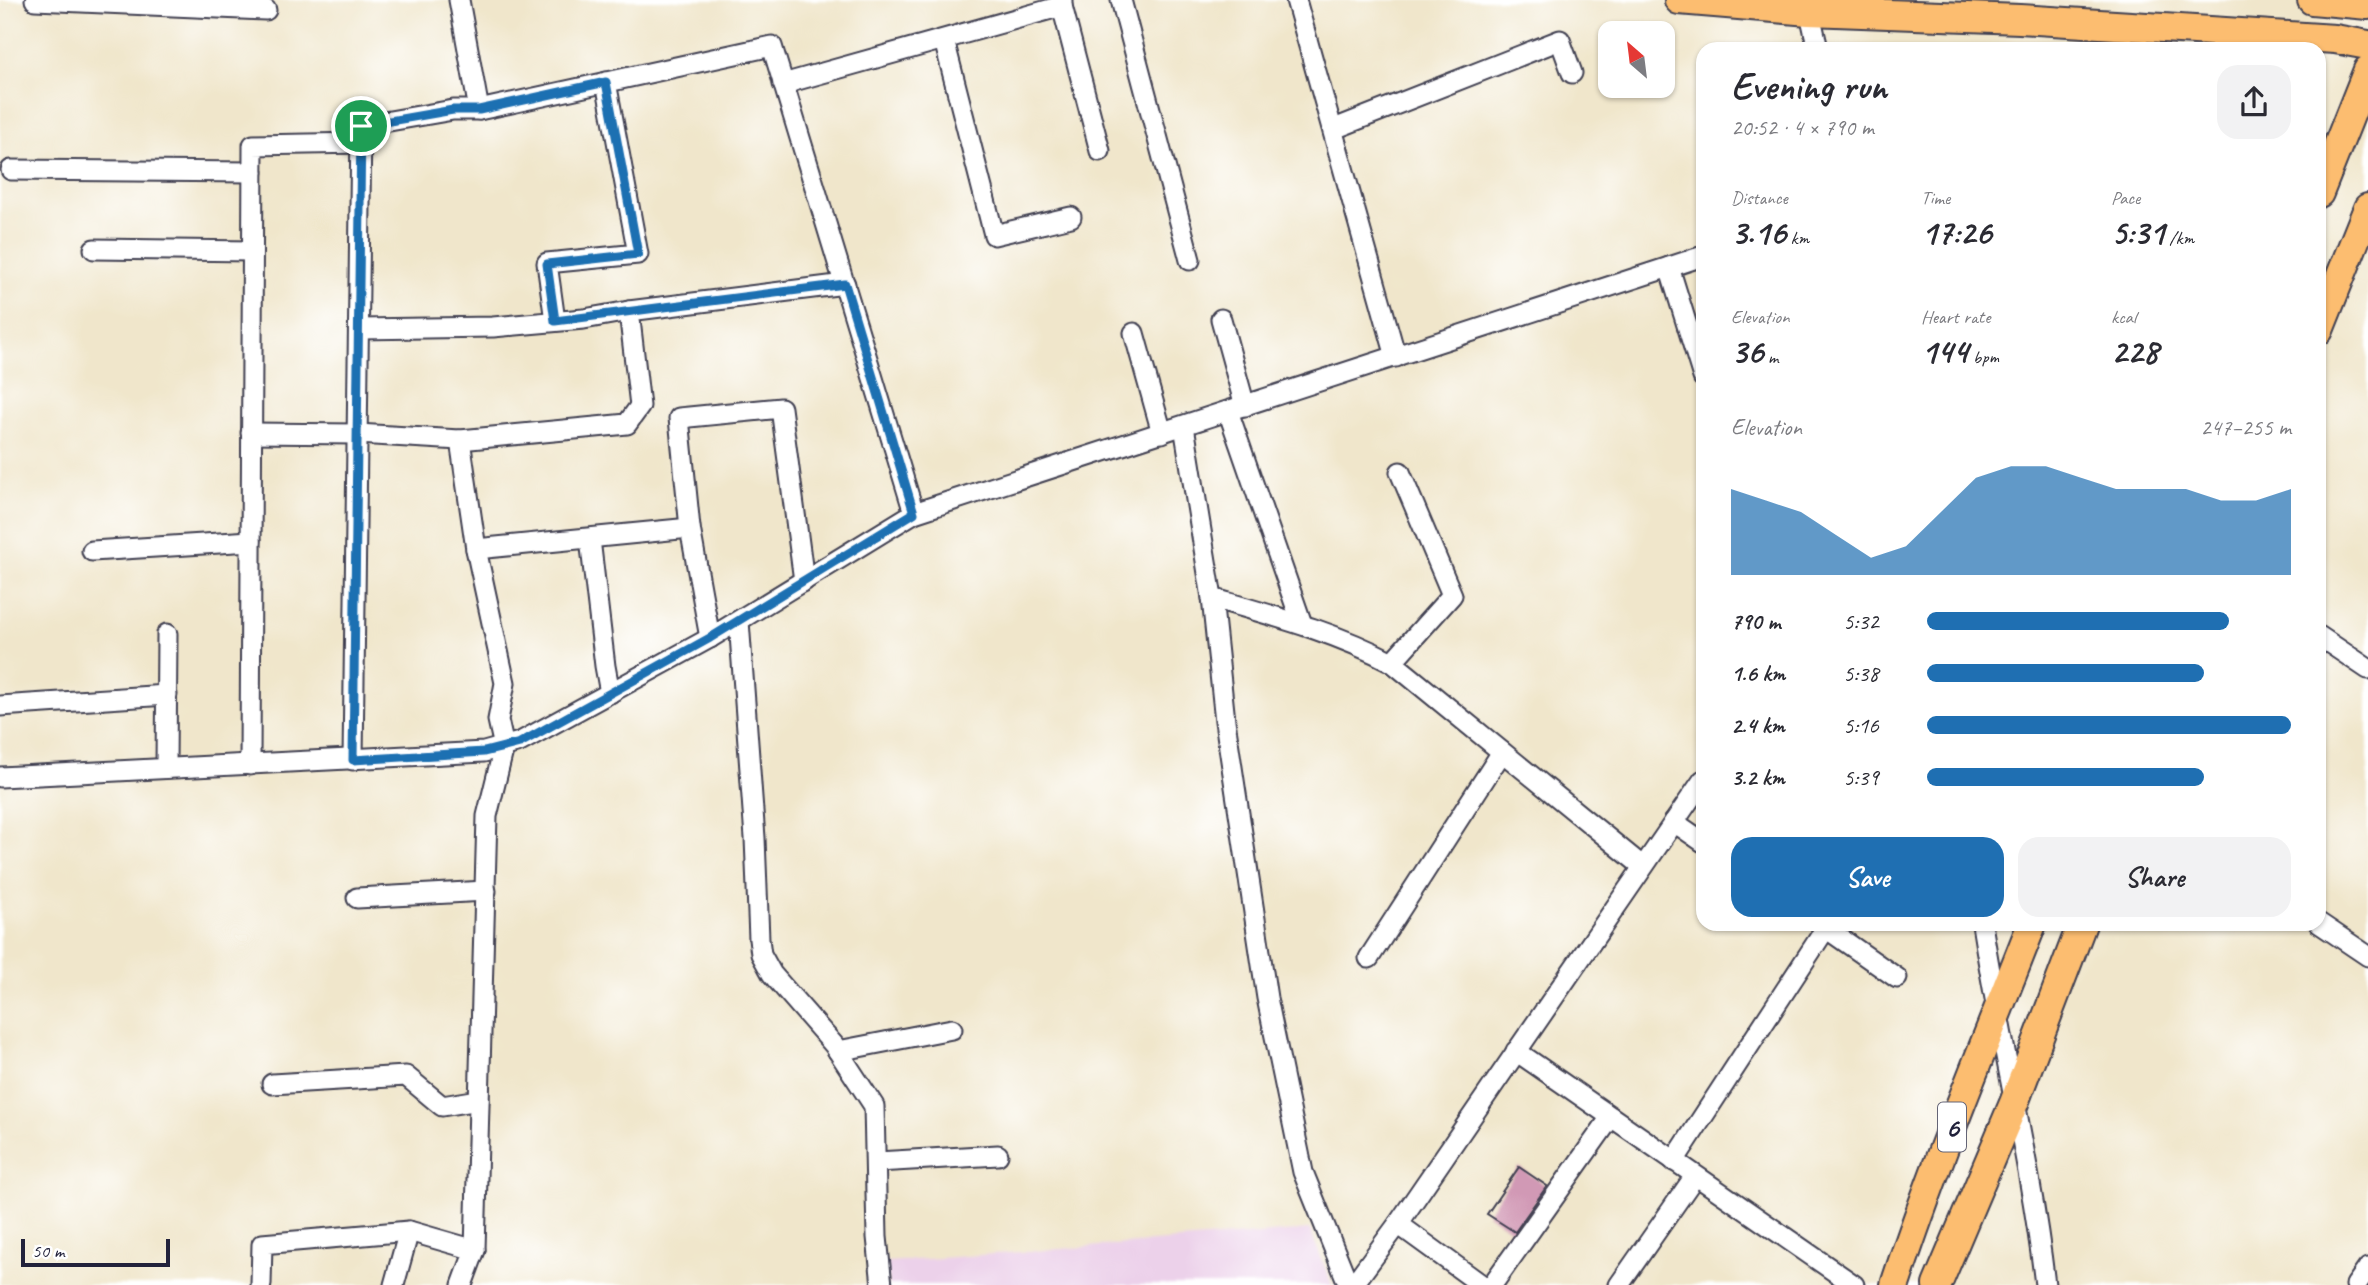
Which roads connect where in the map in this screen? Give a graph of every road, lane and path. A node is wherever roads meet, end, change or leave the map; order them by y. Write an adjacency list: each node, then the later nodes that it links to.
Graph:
1 (35, 0): 10 (street)
2 (459, 0): 18 (street)
3 (1121, 0): 30 (street)
4 (1296, 0): 19 (street)
5 (1679, 0): 9 (highway)
6 (2312, 0): 8 (highway)
7 (1062, 3): 11 (street); 21 (street)
8 (2368, 5)
9 (1808, 6): 12 (street); 13 (highway)
10 (266, 9)
11 (944, 40): 17 (street); 26 (street)
12 (1816, 42)
13 (2368, 45)
14 (2368, 70): 24 (highway)
15 (1572, 73): 19 (street)
16 (606, 82): 17 (street); 18 (street); 36 (street)
17 (783, 84): 32 (street)
18 (479, 110): 20 (street)
19 (1334, 128): 40 (street)
20 (362, 143): 23 (street); 37 (street)
21 (1100, 151)
22 (11, 170): 23 (street)
23 (253, 172): 28 (street)
24 (2326, 175)
25 (2368, 208): 34 (highway)
26 (1071, 217)
27 (94, 249): 28 (street)
28 (253, 251): 43 (street)
29 (1696, 258): 31 (street)
30 (1190, 260)
31 (1669, 267): 39 (street); 40 (street)
32 (845, 284): 33 (street); 48 (street)
33 (629, 311): 36 (street); 46 (street)
34 (2326, 313)
35 (1221, 319): 41 (street)
36 (555, 321): 37 (street)
37 (359, 329): 45 (street)
38 (1134, 333): 44 (street)
39 (1696, 354)
40 (1396, 357): 41 (street)
41 (1236, 408): 42 (street); 57 (street)
42 (1184, 426): 44 (street); 55 (street)
43 (251, 433): 45 (street); 51 (street)
44 (1162, 433): 48 (street)
45 (357, 435): 46 (street); 68 (street)
46 (460, 440): 52 (street)
47 (1399, 472): 61 (street)
48 (914, 513): 54 (street)
49 (690, 528): 50 (street); 54 (street); 59 (street)
50 (590, 539): 52 (street); 63 (street)
51 (251, 541): 53 (street); 69 (street)
52 (477, 549): 66 (street)
53 (92, 551)
54 (804, 580): 56 (street)
55 (1212, 598): 57 (street); 107 (street)
56 (739, 621): 59 (street); 89 (street)
57 (1302, 624): 61 (street)
58 (167, 634): 64 (street)
59 (710, 638): 63 (street)
60 (2326, 641): 62 (street)
61 (1392, 662): 67 (street)
62 (2368, 669)
63 (610, 693): 66 (street)
64 (167, 695): 65 (street); 70 (street)
65 (0, 706)
66 (504, 747): 68 (street); 76 (street)
67 (1502, 752): 75 (street); 85 (street)
68 (353, 760): 69 (street)
69 (250, 765): 70 (street)
70 (166, 768): 71 (street)
71 (0, 777)
72 (1696, 790): 73 (street)
73 (1674, 822): 74 (street); 75 (street)
74 (1696, 837)
75 (1642, 866): 90 (street)
76 (486, 891): 77 (street); 92 (street)
77 (357, 898)
78 (2326, 928): 84 (street)
79 (1820, 931): 96 (street)
80 (1830, 931): 86 (street)
81 (1983, 931): 87 (street)
82 (2029, 931): 87 (highway, 6)
83 (2079, 931): 93 (highway, 6)
84 (2368, 956)
85 (1369, 958)
86 (1897, 978)
87 (1997, 1013): 93 (street); 112 (highway, 6)
88 (951, 1029): 89 (street)
89 (838, 1051): 97 (street)
90 (1516, 1051): 94 (street); 99 (street)
91 (272, 1084): 92 (street)
92 (479, 1100): 101 (street)
93 (2014, 1103): 113 (highway, 6); 114 (street)
94 (1611, 1117): 96 (street); 109 (street)
95 (998, 1155): 97 (street)
96 (1674, 1161): 98 (street)
97 (877, 1162): 106 (street)
98 (1695, 1176): 110 (street); 111 (street)
99 (1398, 1224): 107 (street); 108 (street)
100 (409, 1231): 101 (street); 103 (street); 104 (street)
101 (475, 1250): 105 (street)
102 (2368, 1268): 115 (street)
103 (261, 1285)
104 (394, 1285)
105 (462, 1285)
106 (882, 1285)
107 (1353, 1285)
108 (1482, 1285)
109 (1492, 1285)
110 (1619, 1285)
111 (1854, 1285)
112 (1895, 1285)
113 (1937, 1285)
114 (2045, 1285)
115 (2356, 1285)

